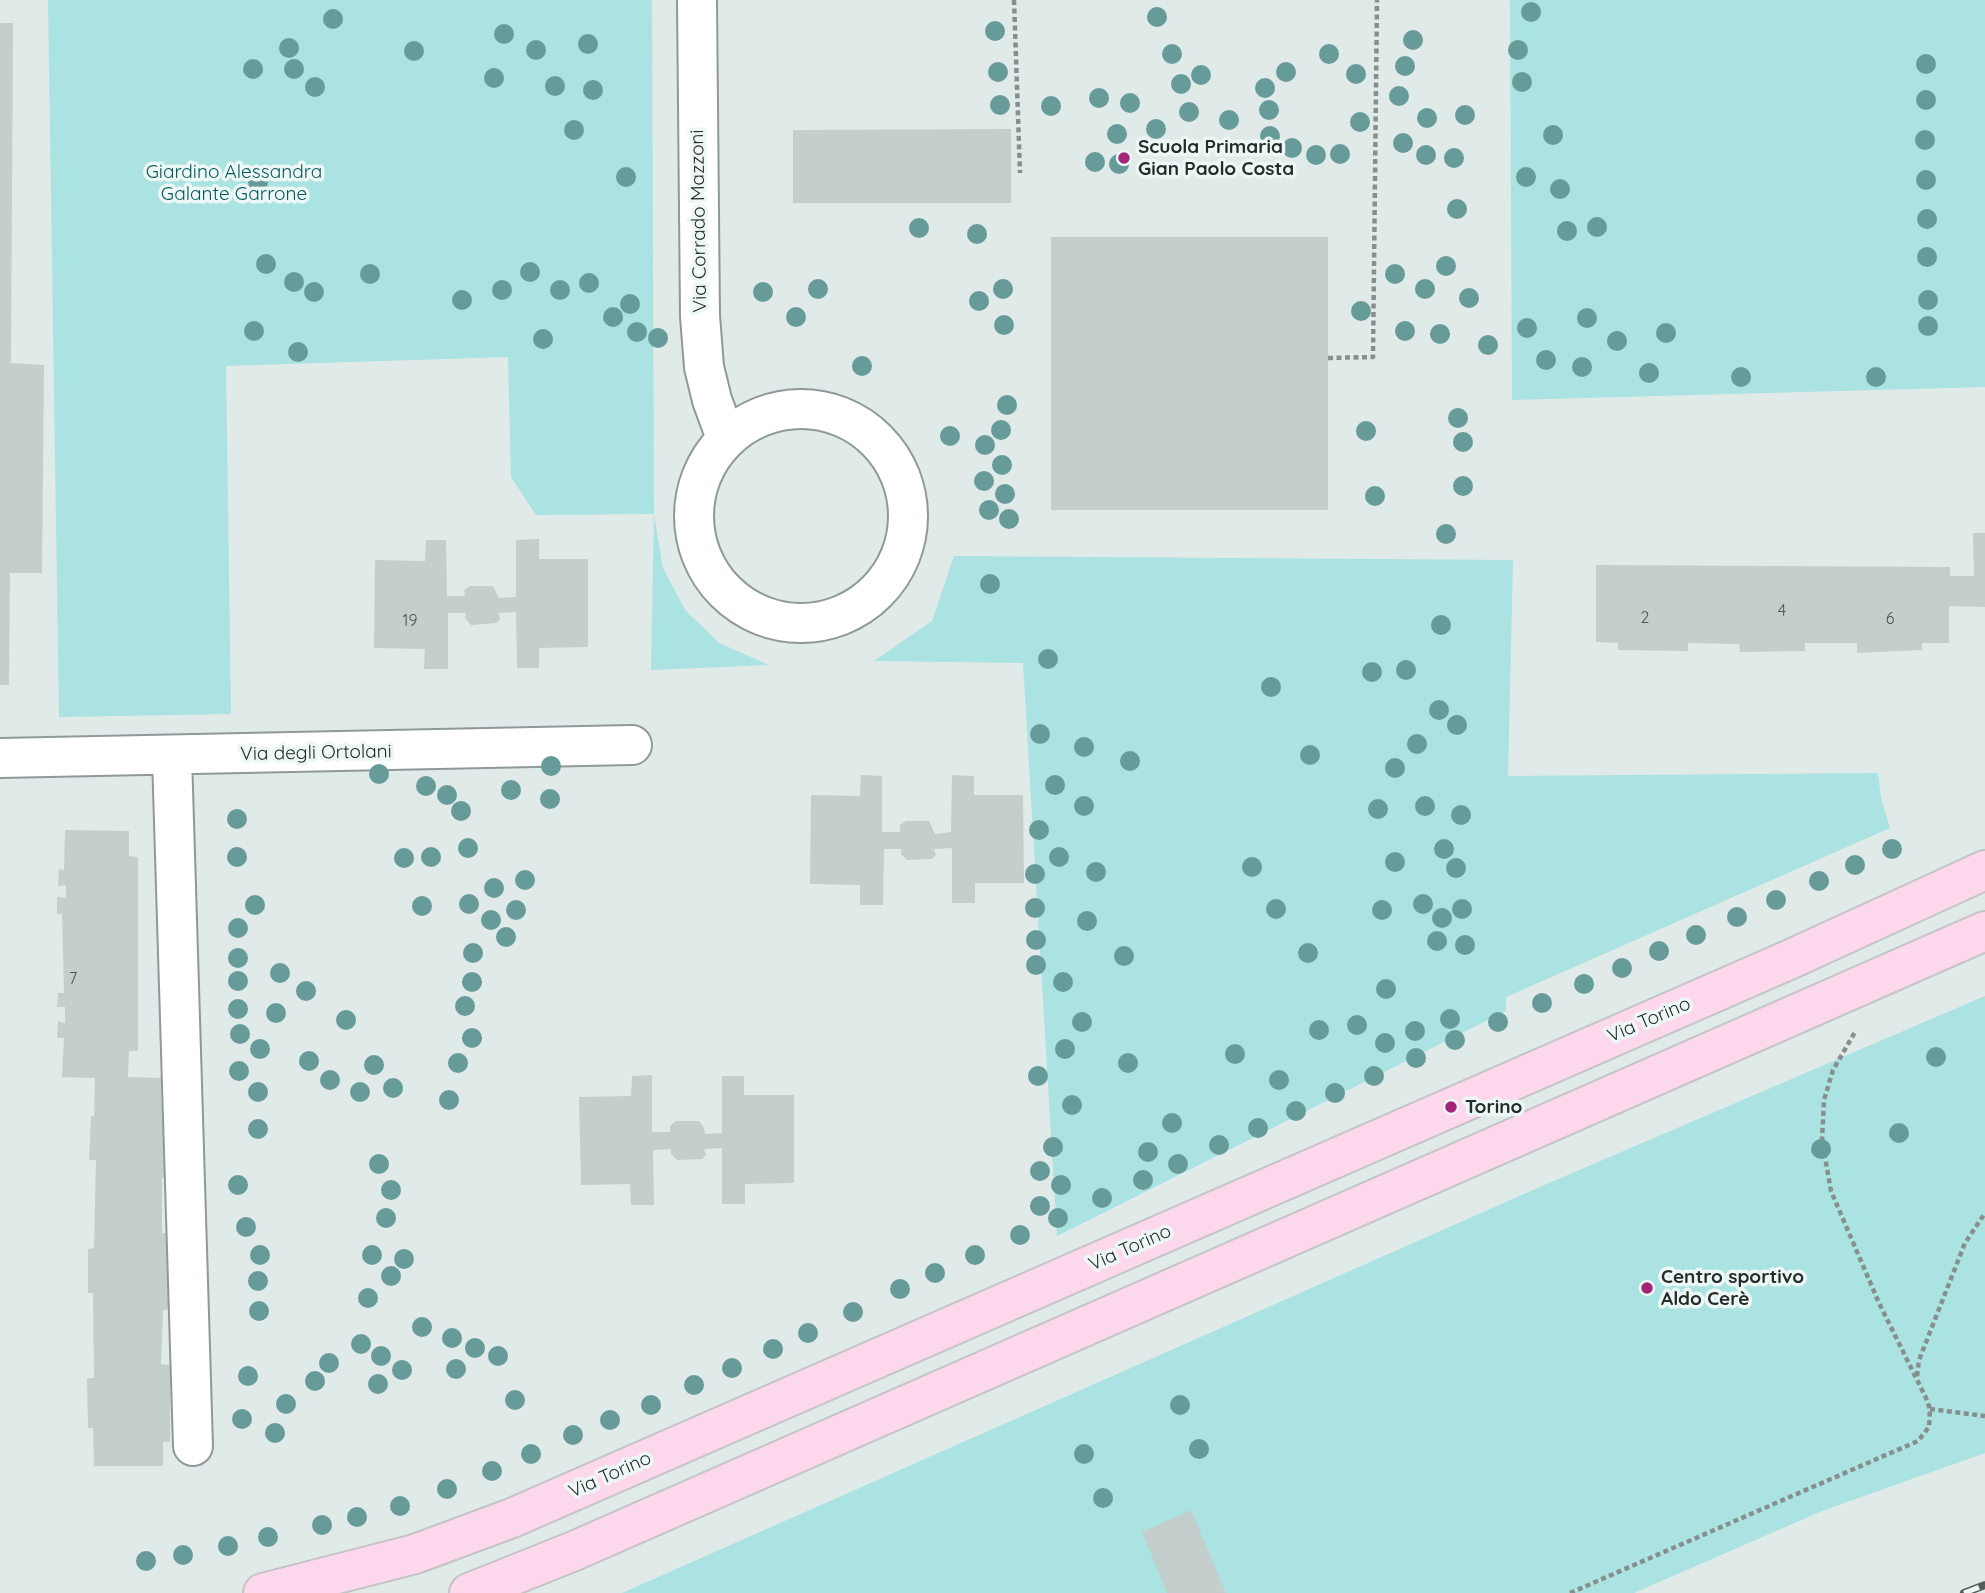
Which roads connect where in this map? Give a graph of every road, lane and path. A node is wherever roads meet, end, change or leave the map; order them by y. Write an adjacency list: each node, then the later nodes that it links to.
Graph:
1 (697, 0): 6 (street, Via Corrado Mazzoni)
2 (1014, 0): 4 (path)
3 (1377, 0): 5 (path)
4 (1020, 173)
5 (1328, 358)
6 (726, 438): 6 (street)
7 (632, 745): 8 (street, Via degli Ortolani)
8 (172, 756): 9 (street, Via degli Ortolani); 17 (street)
9 (0, 758)
10 (1985, 870): 18 (main road, Via Torino)
11 (1985, 931): 19 (main road)
12 (1861, 1021): 14 (path)
13 (1985, 1213): 14 (path)
14 (1917, 1377): 15 (path)
15 (1930, 1409): 16 (path); 20 (path)
16 (1985, 1416)
17 (193, 1446)
18 (263, 1593)
19 (468, 1593)
20 (1570, 1593)

